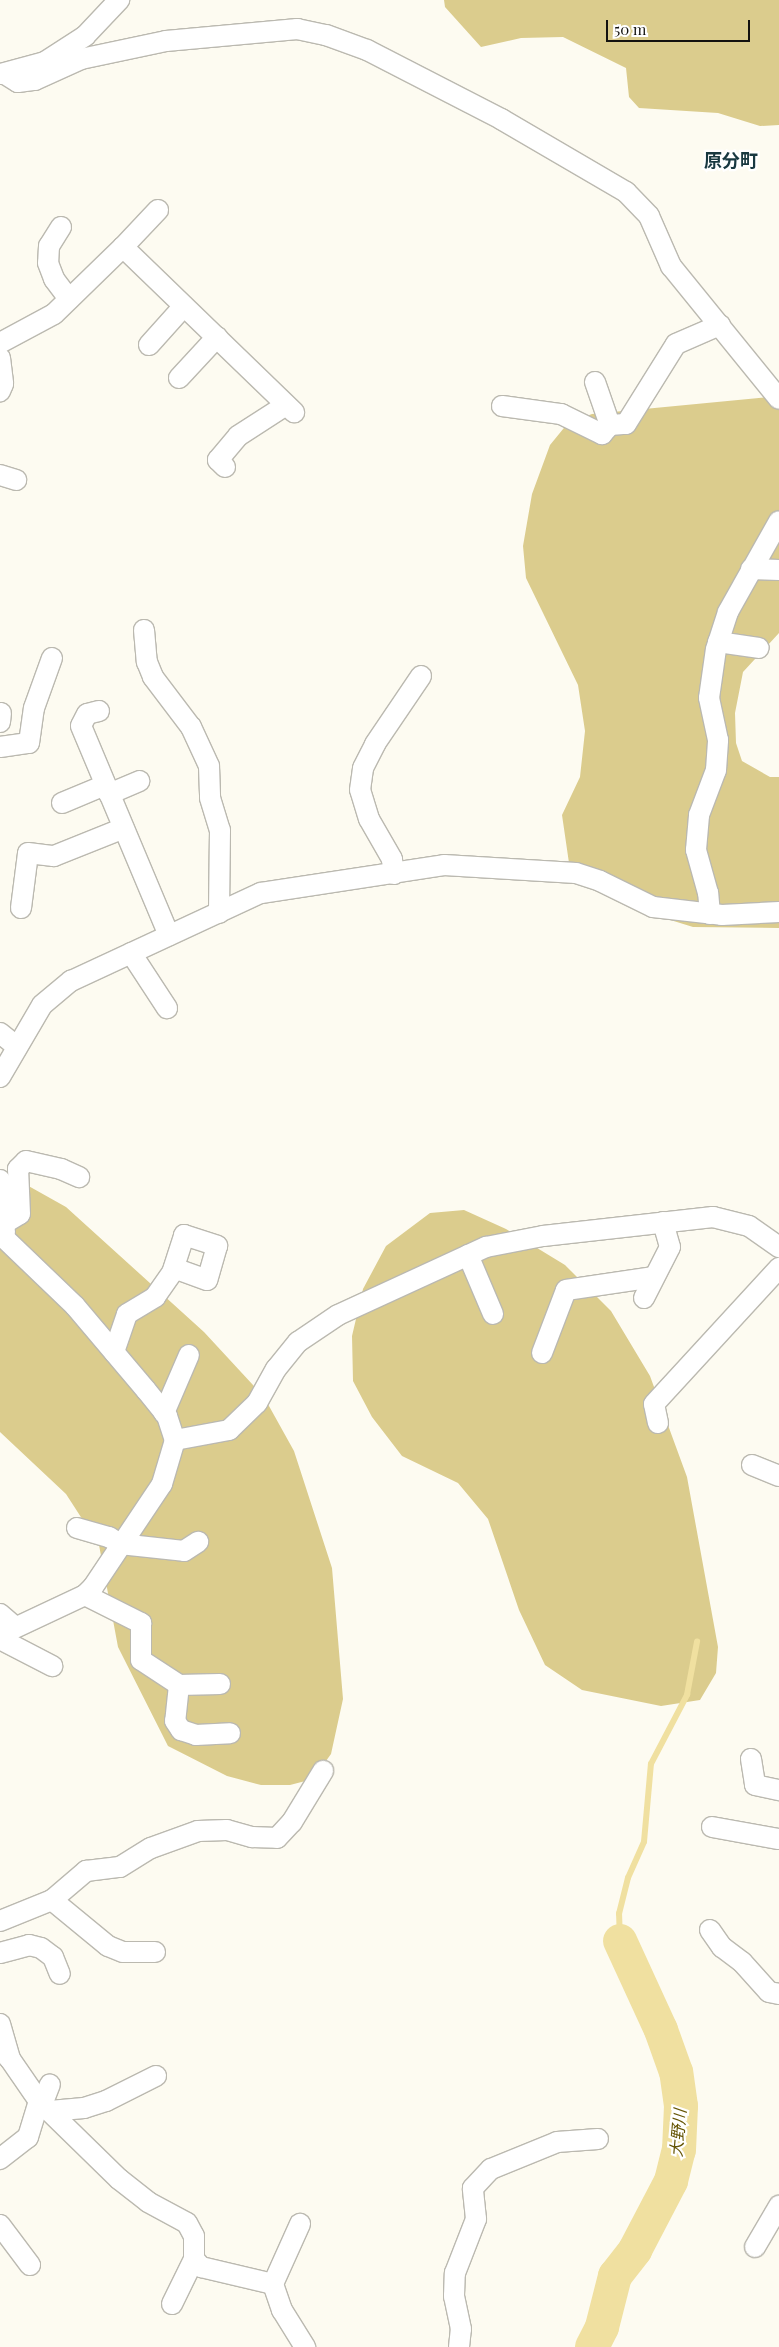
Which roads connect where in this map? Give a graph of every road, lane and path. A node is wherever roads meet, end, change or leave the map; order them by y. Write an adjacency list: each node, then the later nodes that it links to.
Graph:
1 (119, 0): 2 (street)
2 (2, 74): 8 (street)
3 (158, 210): 5 (street)
4 (61, 227): 6 (street)
5 (123, 247): 6 (street); 7 (street)
6 (69, 299): 10 (street)
7 (184, 306): 9 (street); 11 (street)
8 (720, 325): 16 (street); 18 (street)
9 (217, 337): 13 (street); 19 (street)
10 (0, 343)
11 (149, 345)
12 (0, 358): 15 (street)
13 (179, 378)
14 (595, 382): 18 (street)
15 (0, 391)
16 (779, 399)
17 (502, 406): 18 (street)
18 (610, 425)
19 (225, 467)
20 (779, 521): 21 (street)
21 (752, 569): 22 (street); 24 (street)
22 (779, 570)
23 (144, 630): 36 (street)
24 (718, 642): 25 (street); 38 (street)
25 (759, 648)
26 (52, 658): 29 (street)
27 (421, 676): 34 (street)
28 (99, 711): 31 (street)
29 (0, 747)
30 (139, 781): 31 (street)
31 (108, 789): 32 (street); 33 (street)
32 (62, 803)
33 (124, 828): 35 (street); 39 (street)
34 (394, 874): 36 (street); 38 (street)
35 (21, 908)
36 (219, 912): 39 (street)
37 (779, 912): 38 (street)
38 (710, 914)
39 (169, 935): 40 (street)
40 (131, 953): 41 (street); 43 (street)
41 (167, 1008)
42 (0, 1033): 43 (street)
43 (17, 1046): 44 (street)
44 (0, 1077)
45 (78, 1177): 48 (street)
46 (0, 1180): 48 (street)
47 (663, 1222): 49 (street); 50 (street); 53 (street)
48 (3, 1232): 56 (street)
49 (779, 1247)
50 (468, 1255): 55 (street); 61 (street)
51 (174, 1268): 56 (street)
52 (779, 1268): 60 (street)
53 (654, 1277): 54 (street); 57 (street)
54 (644, 1298)
55 (493, 1314)
56 (114, 1352): 59 (street)
57 (542, 1353)
58 (189, 1355): 59 (street)
59 (164, 1413): 61 (street)
60 (658, 1422)
61 (175, 1440): 66 (street)
62 (752, 1465): 63 (street)
63 (779, 1476)
64 (77, 1528): 66 (street)
65 (198, 1542): 66 (street)
66 (120, 1544): 67 (street)
67 (85, 1595): 69 (street); 71 (street)
68 (0, 1614): 69 (street)
69 (5, 1634): 70 (street)
70 (52, 1666)
71 (179, 1684): 72 (street); 73 (street)
72 (220, 1684)
73 (230, 1733)
74 (751, 1759): 76 (street)
75 (323, 1771): 79 (street)
76 (779, 1790)
77 (712, 1827): 78 (street)
78 (779, 1839)
79 (52, 1900): 80 (street); 82 (street)
80 (0, 1921)
81 (710, 1930): 85 (street)
82 (155, 1952)
83 (0, 1953): 84 (street)
84 (60, 1974)
85 (779, 1994)
86 (0, 2024): 87 (street)
87 (5, 2054): 90 (street)
88 (156, 2076): 90 (street)
89 (50, 2084): 90 (street)
90 (44, 2106): 92 (street); 97 (street)
91 (598, 2139): 102 (street)
92 (0, 2159)
93 (779, 2206): 96 (street)
94 (0, 2224): 98 (street)
95 (300, 2224): 99 (street)
96 (755, 2247)
97 (194, 2259): 99 (street); 100 (street)
98 (30, 2265)
99 (273, 2284): 101 (street)
100 (172, 2304)
101 (305, 2347)
102 (459, 2347)

